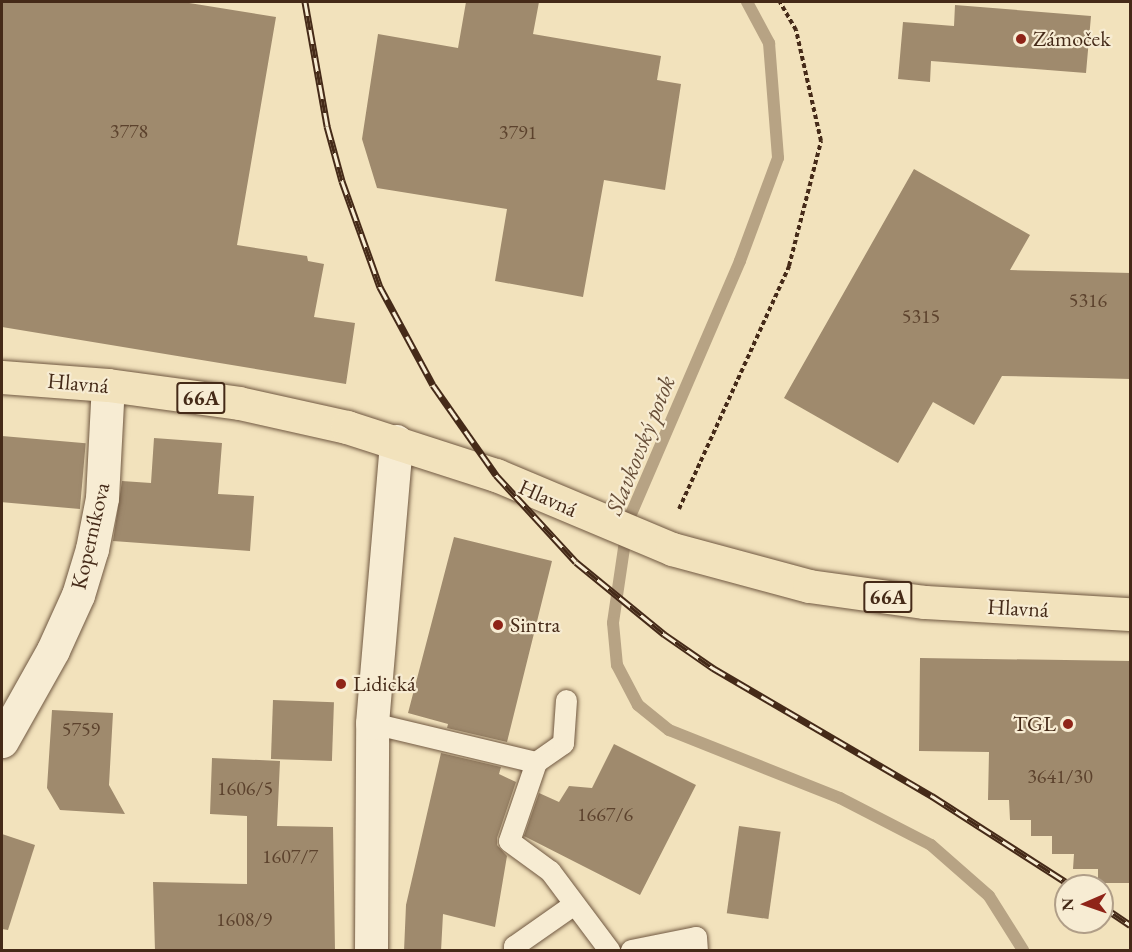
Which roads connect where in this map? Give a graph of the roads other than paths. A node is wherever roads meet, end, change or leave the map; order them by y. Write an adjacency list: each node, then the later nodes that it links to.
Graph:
1 (2, 377): 2 (main road, Hlavná / 66A)
2 (108, 385): 3 (main road, Hlavná / 66A); 7 (street, Koperníkova)
3 (396, 441): 4 (main road, Hlavná / 66A); 6 (street)
4 (1131, 614)
5 (566, 700): 8 (lane)
6 (372, 723): 8 (lane); 10 (street)
7 (2, 741)
8 (536, 762): 9 (lane)
9 (574, 904): 11 (lane); 12 (lane)
10 (371, 951)
11 (514, 951)
12 (609, 951)
13 (632, 951): 14 (lane)
14 (698, 951)

